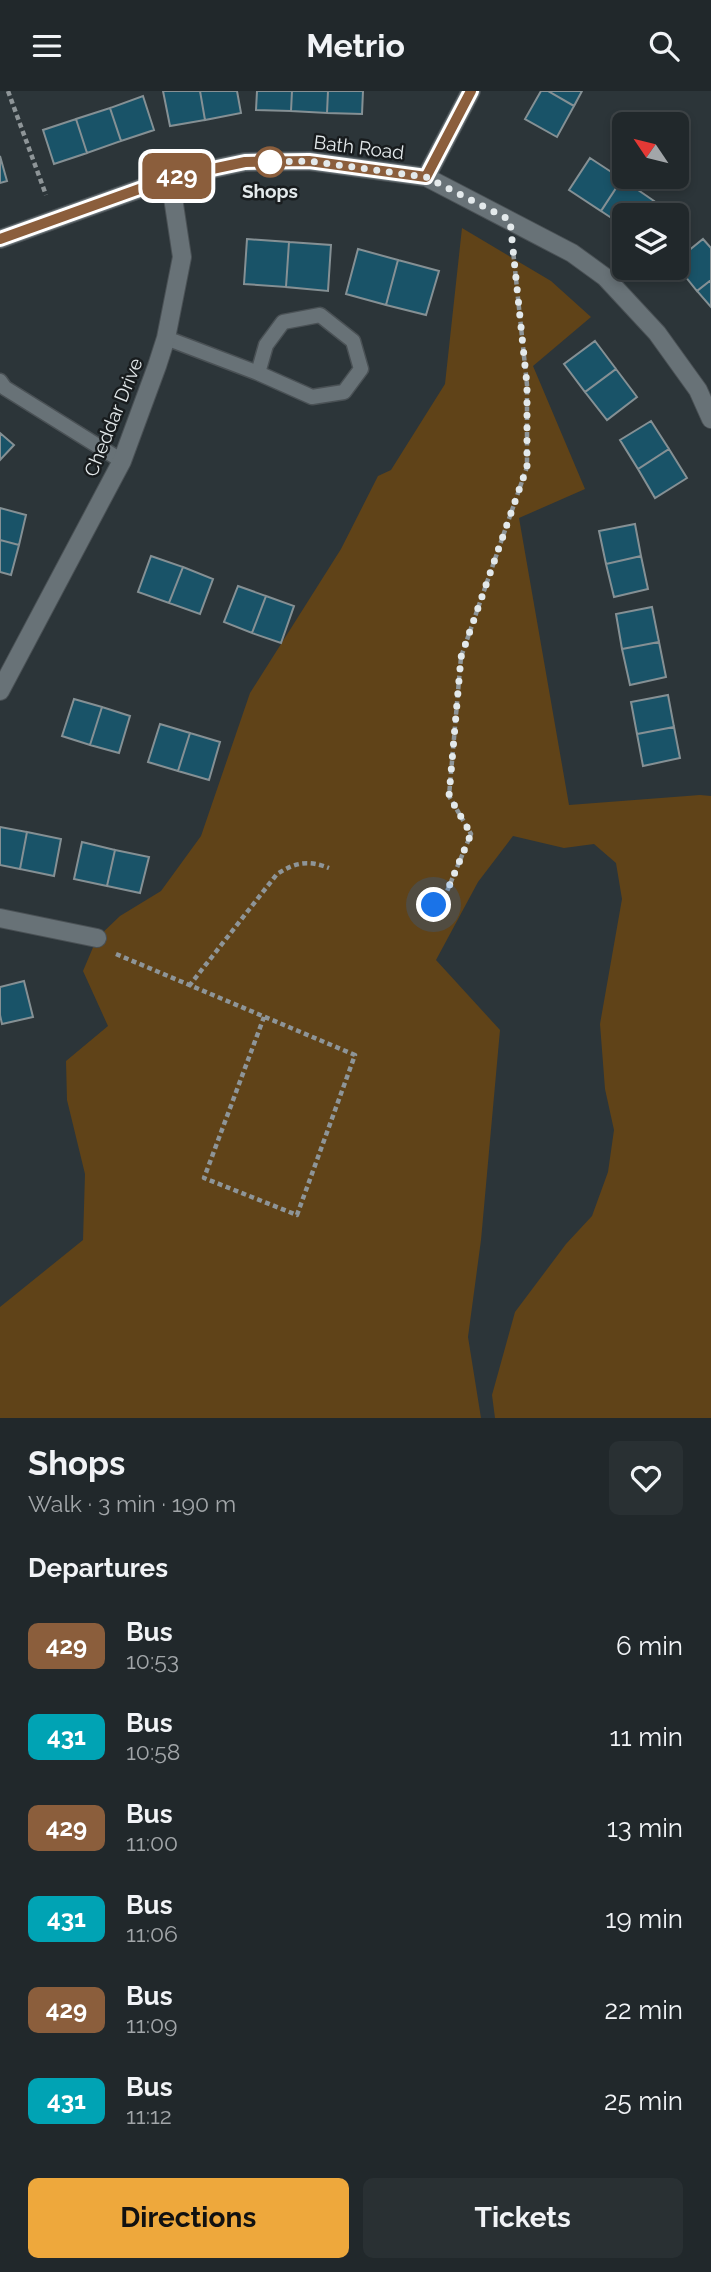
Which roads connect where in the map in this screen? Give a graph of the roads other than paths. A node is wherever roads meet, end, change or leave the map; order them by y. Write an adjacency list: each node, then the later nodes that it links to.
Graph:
1 (471, 91): 2 (street)
2 (426, 177): 3 (street, Bath Road); 8 (street, Bath Road)
3 (170, 178): 4 (street, Bath Road); 5 (street, Cheddar Drive)
4 (0, 239)
5 (166, 338): 6 (lane); 9 (street, Cheddar Drive)
6 (258, 373): 6 (lane)
7 (0, 381): 9 (lane)
8 (711, 419)
9 (122, 461): 10 (street, Cheddar Drive)
10 (0, 691)
11 (0, 918): 12 (street)
12 (97, 938)

